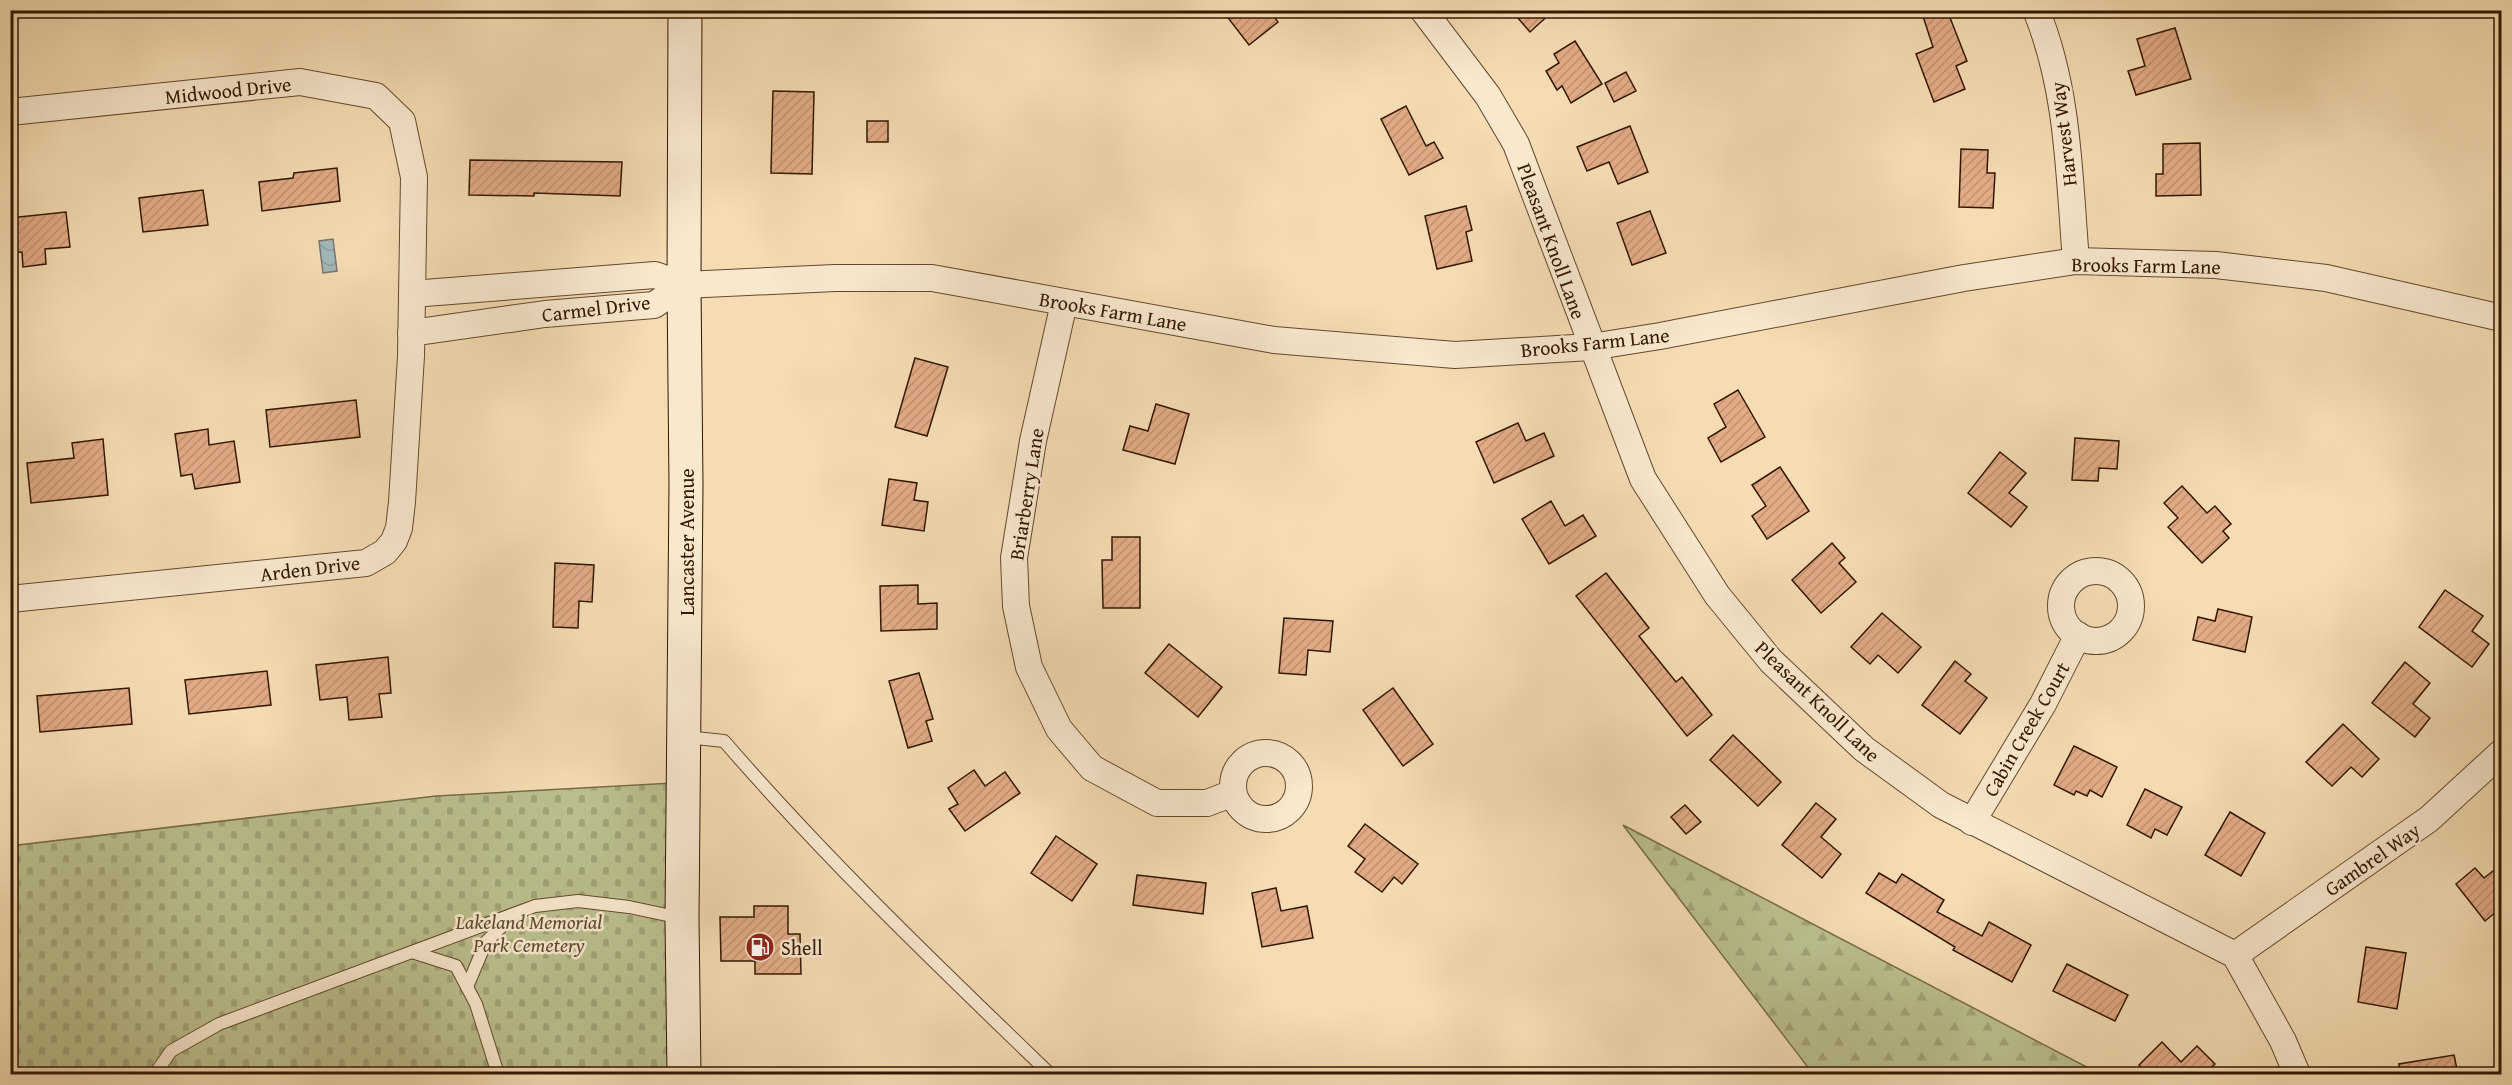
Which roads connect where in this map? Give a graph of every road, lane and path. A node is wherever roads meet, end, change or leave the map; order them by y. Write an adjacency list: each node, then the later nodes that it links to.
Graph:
1 (685, 10): 6 (main road, Lancaster Avenue)
2 (1423, 10): 11 (street, Pleasant Knoll Lane)
3 (2036, 10): 5 (street, Harvest Way)
4 (10, 112): 7 (street, Midwood Drive)
5 (2076, 261): 9 (street, Brooks Farm Lane); 11 (street, Brooks Farm Lane)
6 (684, 285): 7 (street, Carmel Drive); 8 (street, Brooks Farm Lane); 10 (street, Carmel Drive); 14 (main road, Lancaster Avenue)
7 (412, 294): 10 (street, Midwood Drive)
8 (1064, 303): 11 (street, Brooks Farm Lane); 16 (street, Briarberry Lane)
9 (2502, 318)
10 (411, 333): 12 (street, Arden Drive)
11 (1591, 347): 17 (street, Pleasant Knoll Lane)
12 (10, 599)
13 (2078, 635): 17 (street, Cabin Creek Court)
14 (685, 737): 19 (main road, Lancaster Avenue); 26 (lane)
15 (2502, 752): 21 (street, Gambrel Way)
16 (1233, 793)
17 (1972, 822): 21 (street, Pleasant Knoll Lane)
18 (513, 914): 19 (lane); 20 (lane); 22 (lane)
19 (682, 919): 25 (main road, Lancaster Avenue)
20 (412, 952): 22 (lane); 23 (lane)
21 (2235, 955): 27 (street)
22 (468, 987): 24 (lane)
23 (155, 1074)
24 (498, 1074)
25 (684, 1074)
26 (1050, 1074)
27 (2297, 1074)

